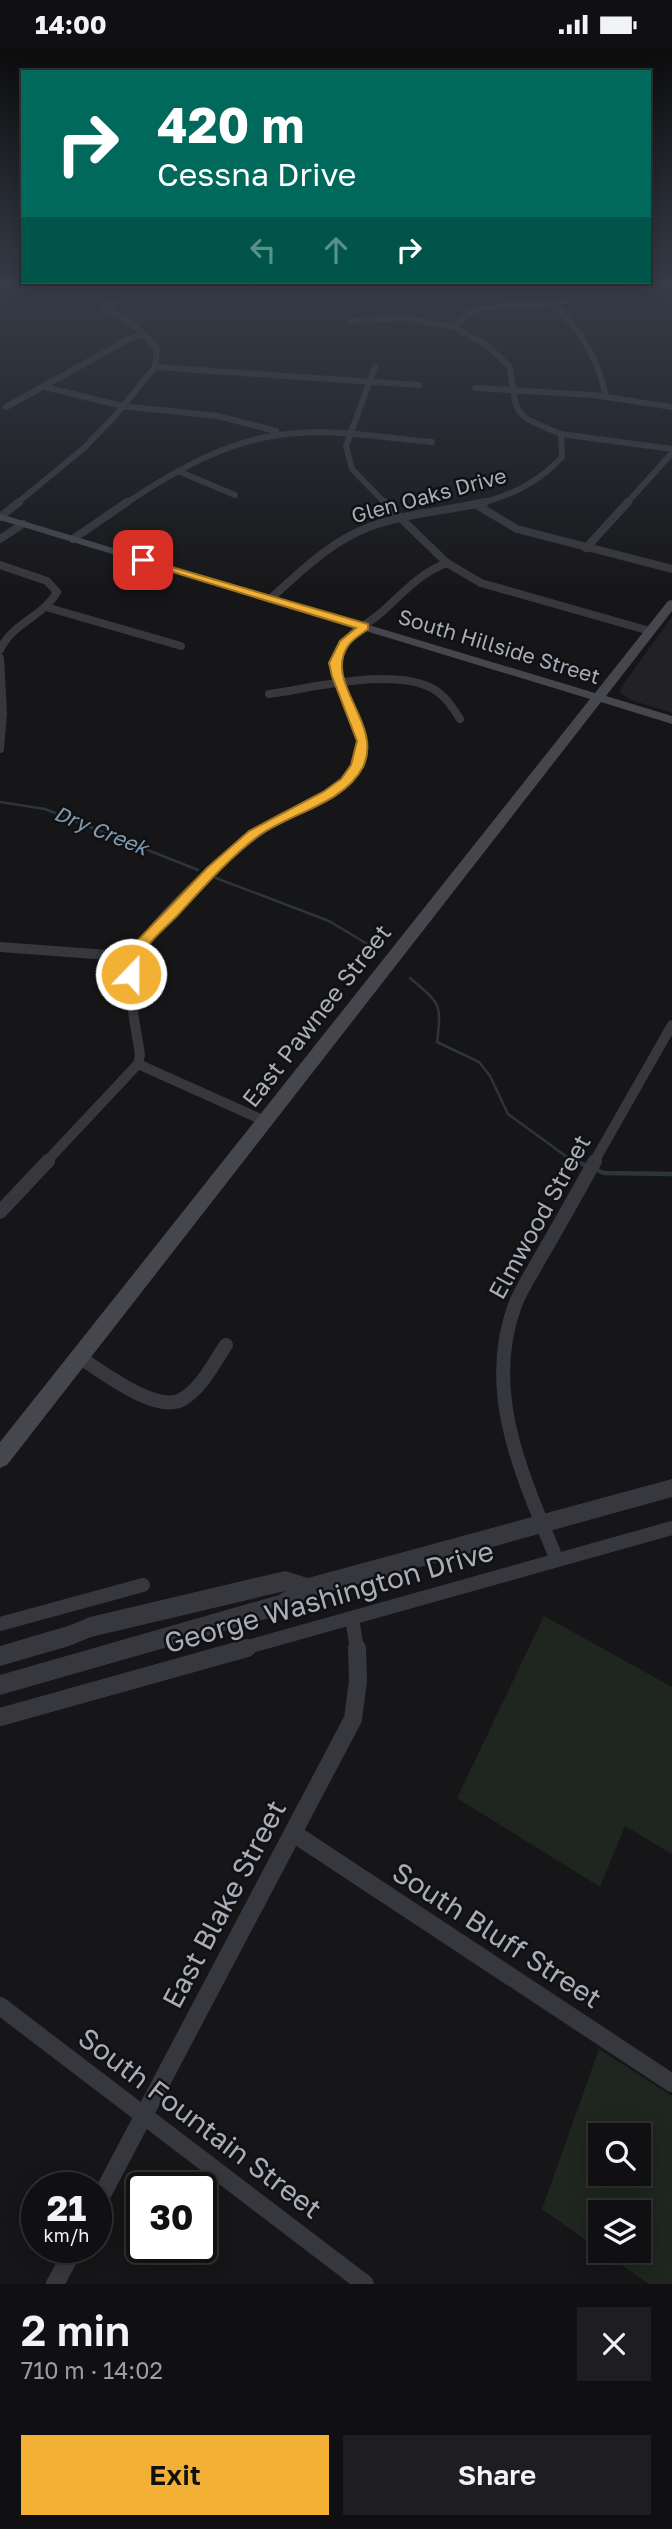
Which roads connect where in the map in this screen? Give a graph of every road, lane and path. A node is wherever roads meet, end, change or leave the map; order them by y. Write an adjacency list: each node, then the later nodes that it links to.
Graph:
1 (43, 388): 11 (street)
2 (50, 388): 9 (street)
3 (137, 388): 9 (street)
4 (367, 388): 14 (street)
5 (479, 388): 7 (street)
6 (604, 388): 8 (street)
7 (512, 391): 8 (street); 13 (street)
8 (606, 397): 10 (street)
9 (122, 406): 12 (street); 20 (street)
10 (672, 407)
11 (6, 408)
12 (290, 433): 14 (street); 17 (street)
13 (561, 434): 16 (street); 19 (street, Glen Oaks Drive)
14 (350, 436): 15 (street); 21 (street)
15 (432, 442)
16 (672, 451): 25 (street)
17 (178, 471): 18 (street); 24 (street)
18 (235, 495)
19 (475, 503): 21 (street, Glen Oaks Drive); 25 (street)
20 (0, 517): 22 (main road, South Hillside Street)
21 (401, 519): 26 (street); 29 (street, Glen Oaks Drive)
22 (23, 524): 23 (street); 24 (main road, South Hillside Street)
23 (0, 539)
24 (73, 539): 29 (main road, South Hillside Street)
25 (586, 548): 28 (street)
26 (447, 563): 32 (street); 33 (street)
27 (0, 565): 31 (street)
28 (672, 569)
29 (270, 599): 32 (main road, South Hillside Street)
30 (672, 603): 33 (main road, East Pawnee Street)
31 (46, 607): 34 (street); 35 (street)
32 (364, 627): 37 (street); 39 (main road, South Hillside Street)
33 (650, 631): 39 (main road, East Pawnee Street)
34 (181, 646)
35 (0, 650)
36 (0, 657): 42 (street)
37 (341, 685): 38 (street); 40 (street); 44 (street)
38 (269, 694)
39 (599, 697): 41 (main road, South Hillside Street); 47 (main road, East Pawnee Street)
40 (460, 719)
41 (672, 720)
42 (0, 749)
43 (0, 947): 44 (street)
44 (135, 957): 46 (street)
45 (672, 1025): 53 (street, Elmwood Street)
46 (138, 1065): 47 (street); 48 (street)
47 (265, 1121): 50 (main road, East Pawnee Street)
48 (0, 1212)
49 (226, 1345): 50 (street)
50 (79, 1357): 51 (main road, East Pawnee Street)
51 (0, 1458)
52 (672, 1488): 53 (street)
53 (542, 1523): 55 (street, Elmwood Street); 57 (street)
54 (672, 1528): 55 (street, George Washington Drive)
55 (557, 1560): 58 (street, George Washington Drive)
56 (143, 1585): 59 (street)
57 (308, 1588): 60 (street); 61 (street)
58 (352, 1618): 62 (street, George Washington Drive); 63 (street, East Blake Street)
59 (0, 1624)
60 (0, 1656)
61 (0, 1685)
62 (0, 1717)
63 (293, 1833): 65 (street, South Bluff Street); 66 (street, East Blake Street)
64 (0, 2006): 66 (street, South Fountain Street)
65 (672, 2083)
66 (144, 2115): 67 (street, East Blake Street); 70 (street, South Fountain Street)
67 (112, 2176)
68 (66, 2263): 69 (street)
69 (55, 2284)
70 (365, 2284)

